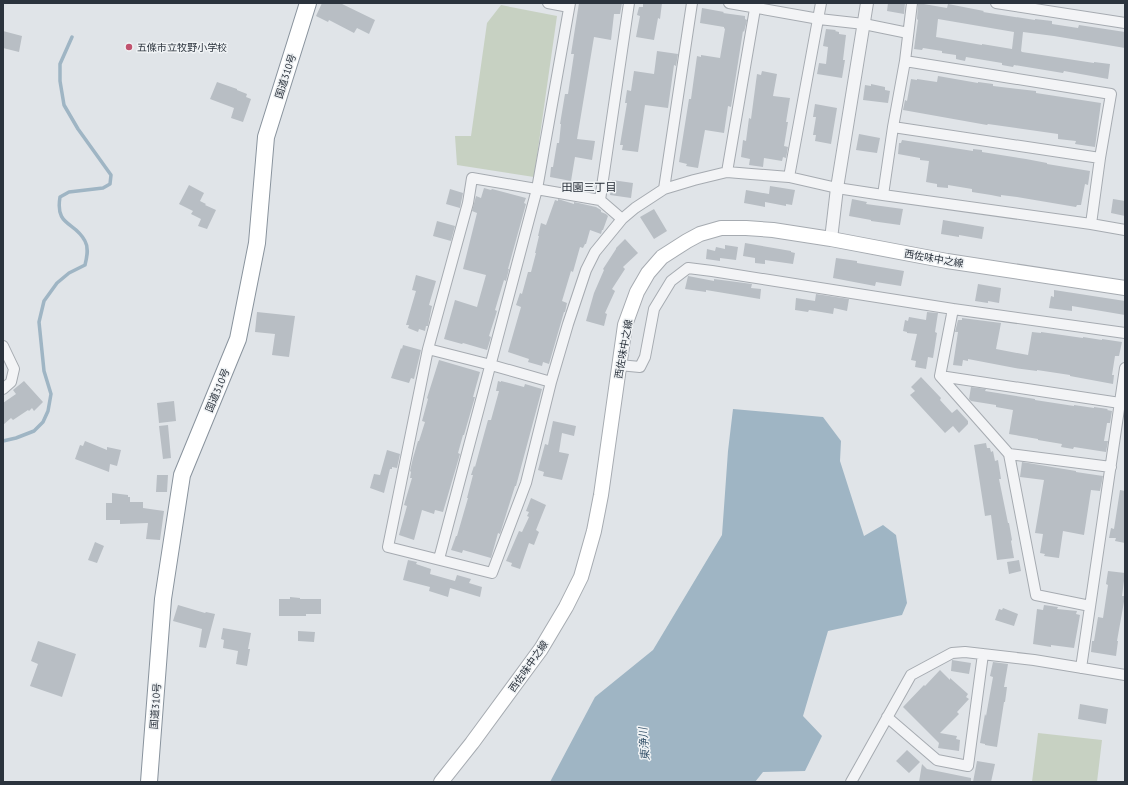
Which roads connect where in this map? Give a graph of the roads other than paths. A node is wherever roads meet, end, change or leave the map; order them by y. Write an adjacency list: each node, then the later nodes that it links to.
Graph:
1 (308, 3): 50 (highway, 国道310号)
2 (548, 3): 10 (street)
3 (629, 3): 25 (street)
4 (692, 3): 23 (street)
5 (730, 3): 11 (street)
6 (821, 3): 12 (street)
7 (867, 3): 14 (street)
8 (912, 3): 15 (street)
9 (996, 3): 13 (street)
10 (570, 5): 22 (street)
11 (755, 5): 12 (street); 19 (street)
12 (819, 19): 14 (street); 20 (street)
13 (1125, 22)
14 (864, 24): 15 (street); 21 (street)
15 (908, 33): 16 (street)
16 (905, 61): 17 (street); 18 (street)
17 (893, 127): 18 (street); 24 (street)
18 (1100, 158): 27 (street)
19 (727, 172): 20 (street); 23 (street)
20 (789, 177): 21 (street)
21 (837, 188): 24 (street); 29 (street)
22 (537, 189): 25 (street); 34 (street); 35 (street)
23 (664, 189): 26 (street)
24 (883, 195): 27 (street)
25 (600, 200): 26 (street)
26 (622, 220): 39 (street)
27 (1091, 224): 28 (street)
28 (1125, 230)
29 (831, 239): 30 (main road, 西佐味中之線); 36 (main road, 西佐味中之線)
30 (1125, 288)
31 (953, 308): 32 (street); 36 (street); 38 (street)
32 (1125, 334)
33 (3, 346): 40 (street)
34 (428, 349): 35 (street); 44 (street)
35 (491, 365): 39 (street); 44 (street)
36 (619, 366): 51 (main road, 西佐味中之線)
37 (1125, 368): 41 (street)
38 (940, 376): 41 (street); 42 (street)
39 (552, 382): 44 (street)
40 (3, 389)
41 (1120, 403): 43 (street)
42 (1009, 454): 43 (street); 45 (street)
43 (1111, 468): 45 (street)
44 (439, 559)
45 (1090, 606): 47 (street)
46 (983, 654): 47 (street); 49 (street); 49 (street)
47 (1081, 668): 48 (street)
48 (1125, 673)
49 (887, 717): 52 (street)
50 (149, 782)
51 (440, 782)
52 (851, 782)

